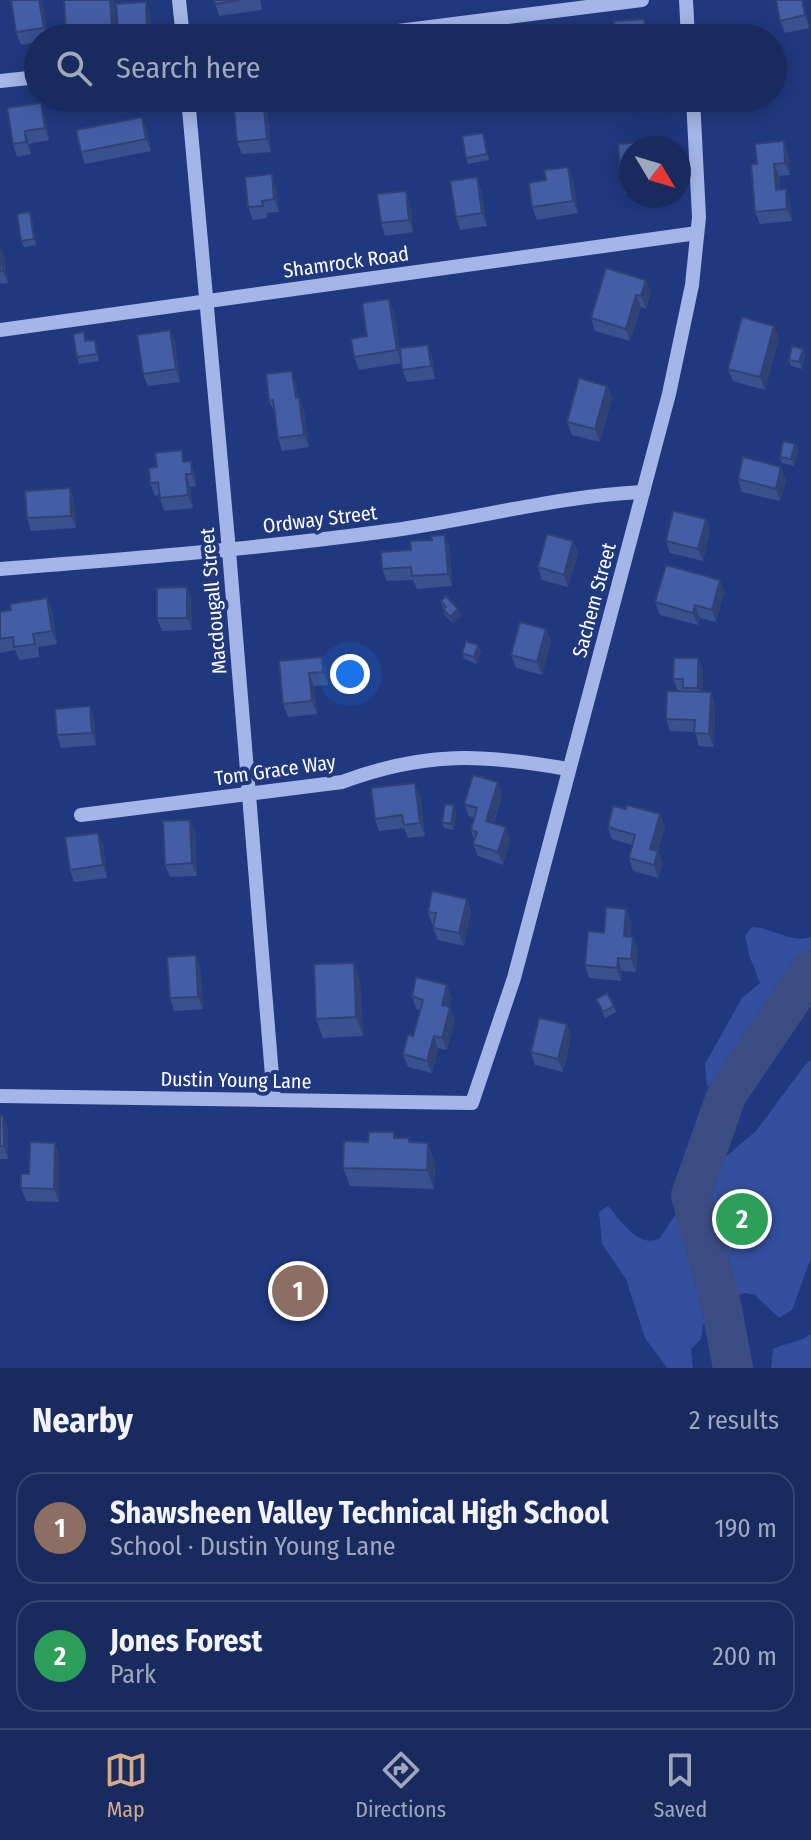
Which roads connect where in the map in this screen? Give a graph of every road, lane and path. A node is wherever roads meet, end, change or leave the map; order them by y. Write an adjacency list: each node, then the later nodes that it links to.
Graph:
1 (179, 0): 4 (street)
2 (642, 0): 5 (street)
3 (686, 0): 6 (street)
4 (182, 24)
5 (453, 24)
6 (687, 24)
7 (24, 78): 8 (street)
8 (0, 81)
9 (189, 112): 12 (street, Macdougall Street)
10 (693, 112): 11 (street, Sachem Street)
11 (697, 233): 12 (street, Shamrock Road); 14 (street, Sachem Street)
12 (206, 302): 13 (street, Shamrock Road); 15 (street, Macdougall Street)
13 (0, 330)
14 (643, 492): 15 (street, Ordway Street); 17 (street, Sachem Street)
15 (229, 551): 16 (street, Ordway Street); 18 (street, Macdougall Street)
16 (0, 569)
17 (568, 769): 18 (street, Tom Grace Way); 22 (street, Sachem Street)
18 (249, 795): 19 (street, Tom Grace Way); 21 (street, Macdougall Street)
19 (81, 815)
20 (0, 1096): 21 (street, Dustin Young Lane)
21 (274, 1100): 22 (street, Dustin Young Lane)
22 (472, 1103)

